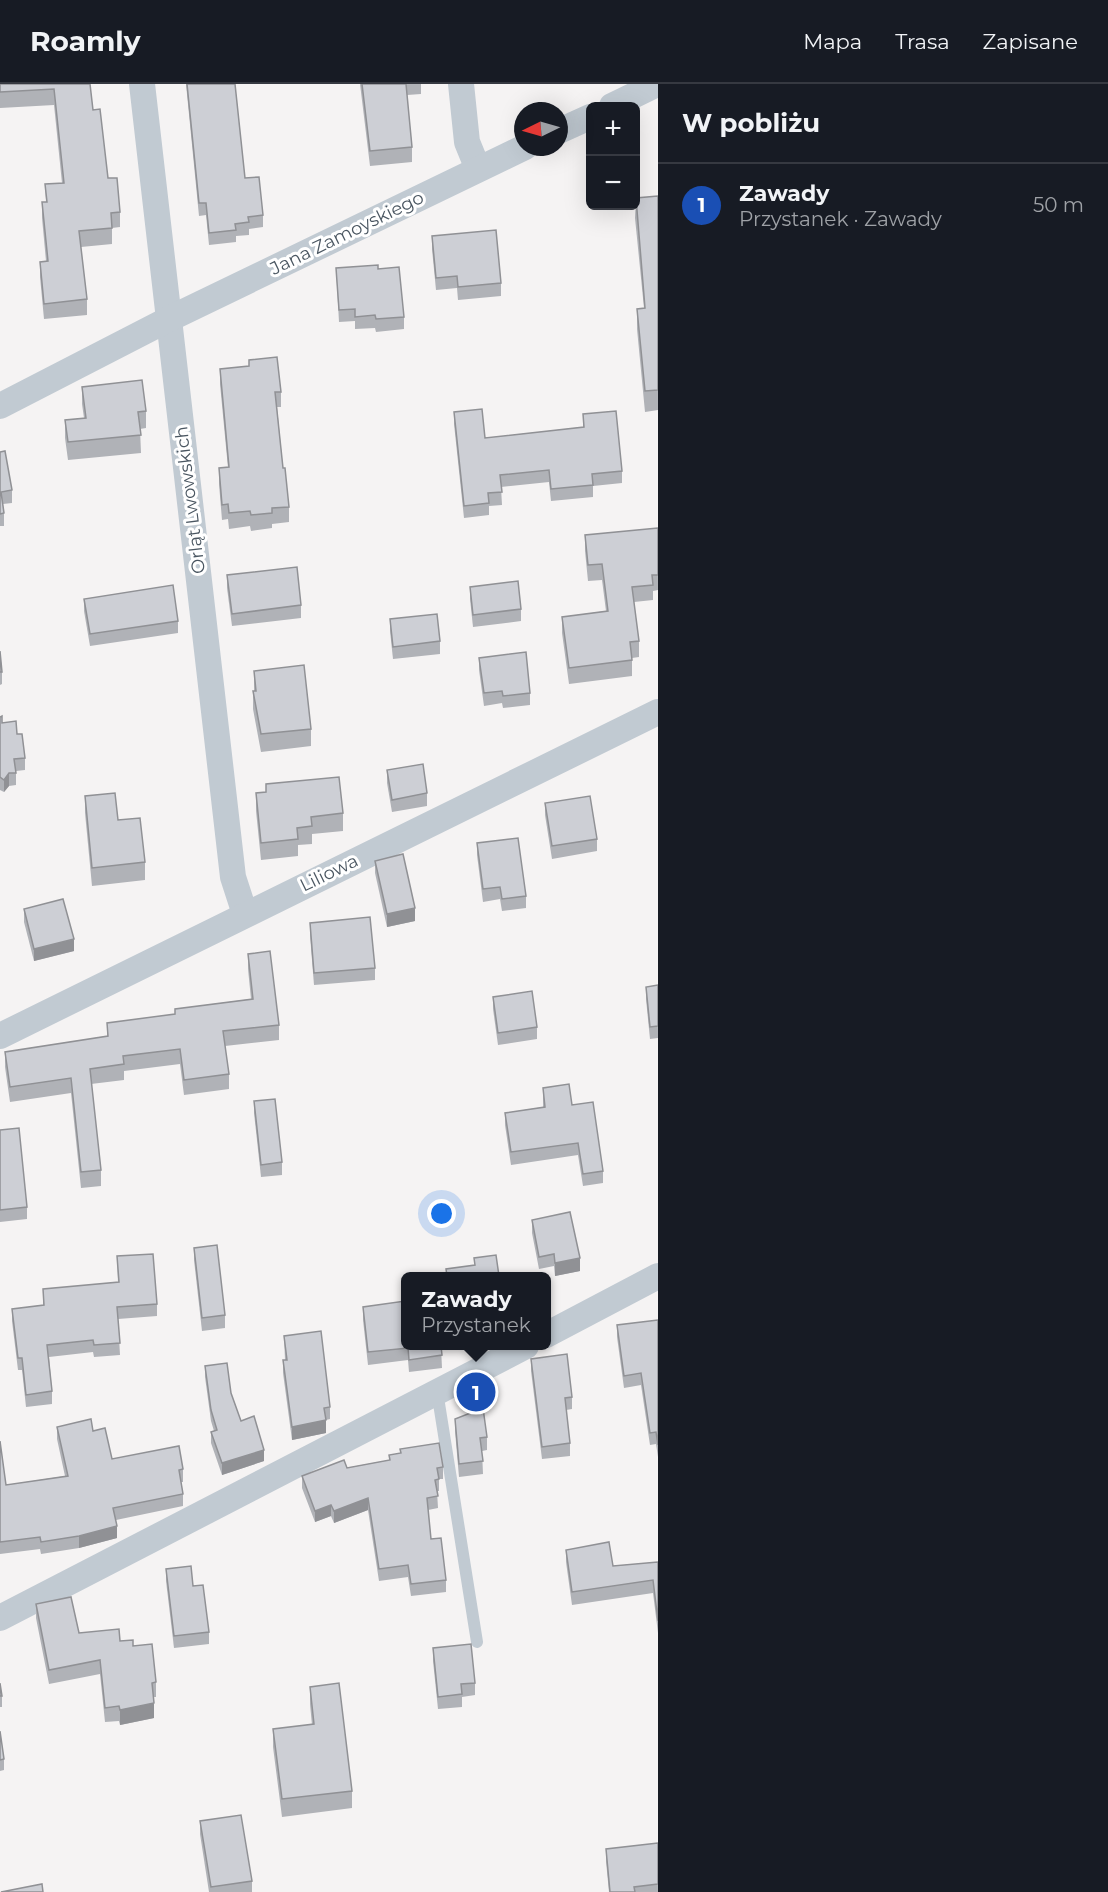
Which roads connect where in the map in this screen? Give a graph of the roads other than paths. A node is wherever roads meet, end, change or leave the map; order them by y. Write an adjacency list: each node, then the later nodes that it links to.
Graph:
1 (142, 84): 9 (street, Orląt Lwowskich)
2 (461, 84): 8 (street)
3 (657, 84): 4 (street)
4 (620, 102)
5 (586, 119): 6 (street)
6 (568, 127)
7 (514, 152): 8 (street, Jana Zamoyskiego)
8 (478, 169): 9 (street, Jana Zamoyskiego)
9 (169, 319): 10 (street, Jana Zamoyskiego); 12 (street, Orląt Lwowskich)
10 (0, 406)
11 (658, 712): 12 (street, Liliowa)
12 (245, 914): 13 (street, Liliowa)
13 (0, 1036)
14 (658, 1276): 15 (street)
15 (551, 1332)
16 (518, 1350): 17 (street)
17 (438, 1391): 18 (street); 19 (lane)
18 (0, 1618)
19 (477, 1642)

